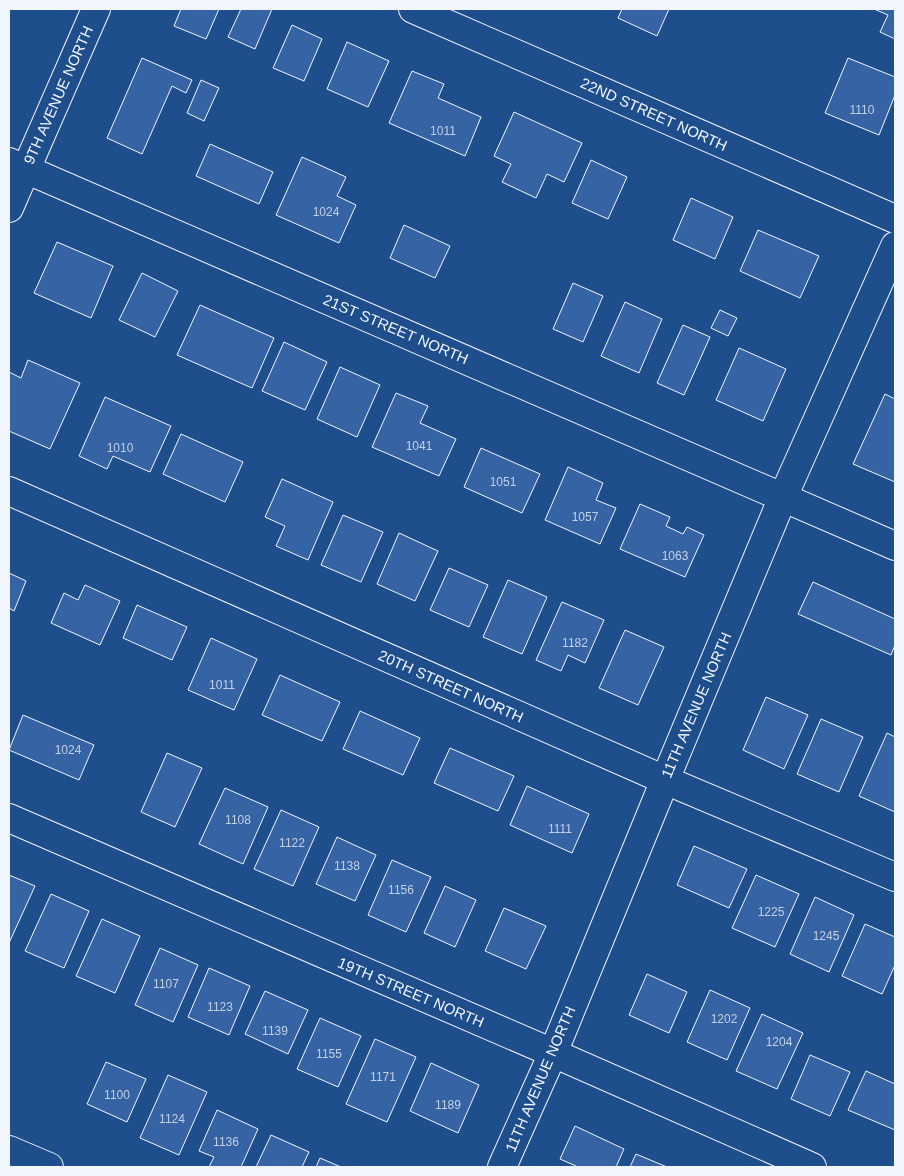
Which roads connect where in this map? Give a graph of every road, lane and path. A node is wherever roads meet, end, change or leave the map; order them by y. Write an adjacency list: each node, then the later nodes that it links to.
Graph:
1 (96, 9): 3 (street, 9TH AVENUE NORTH)
2 (413, 9): 5 (street, 22ND STREET NORTH)
3 (17, 165): 4 (street, 9TH AVENUE NORTH); 8 (street, 21ST STREET NORTH)
4 (9, 208)
5 (895, 219)
6 (895, 246): 8 (street, 11TH AVENUE NORTH)
7 (9, 491): 10 (street, 20TH STREET NORTH)
8 (783, 497): 9 (street, 21ST STREET NORTH); 10 (street, 11TH AVENUE NORTH)
9 (895, 546)
10 (665, 780): 12 (street, 20TH STREET NORTH); 13 (street, 11TH AVENUE NORTH)
11 (9, 818): 13 (street, 19TH STREET NORTH)
12 (895, 878)
13 (553, 1053): 16 (street, 11TH AVENUE NORTH); 17 (street, 19TH STREET NORTH)
14 (9, 1150): 15 (street)
15 (49, 1167)
16 (502, 1167)
17 (812, 1167)

